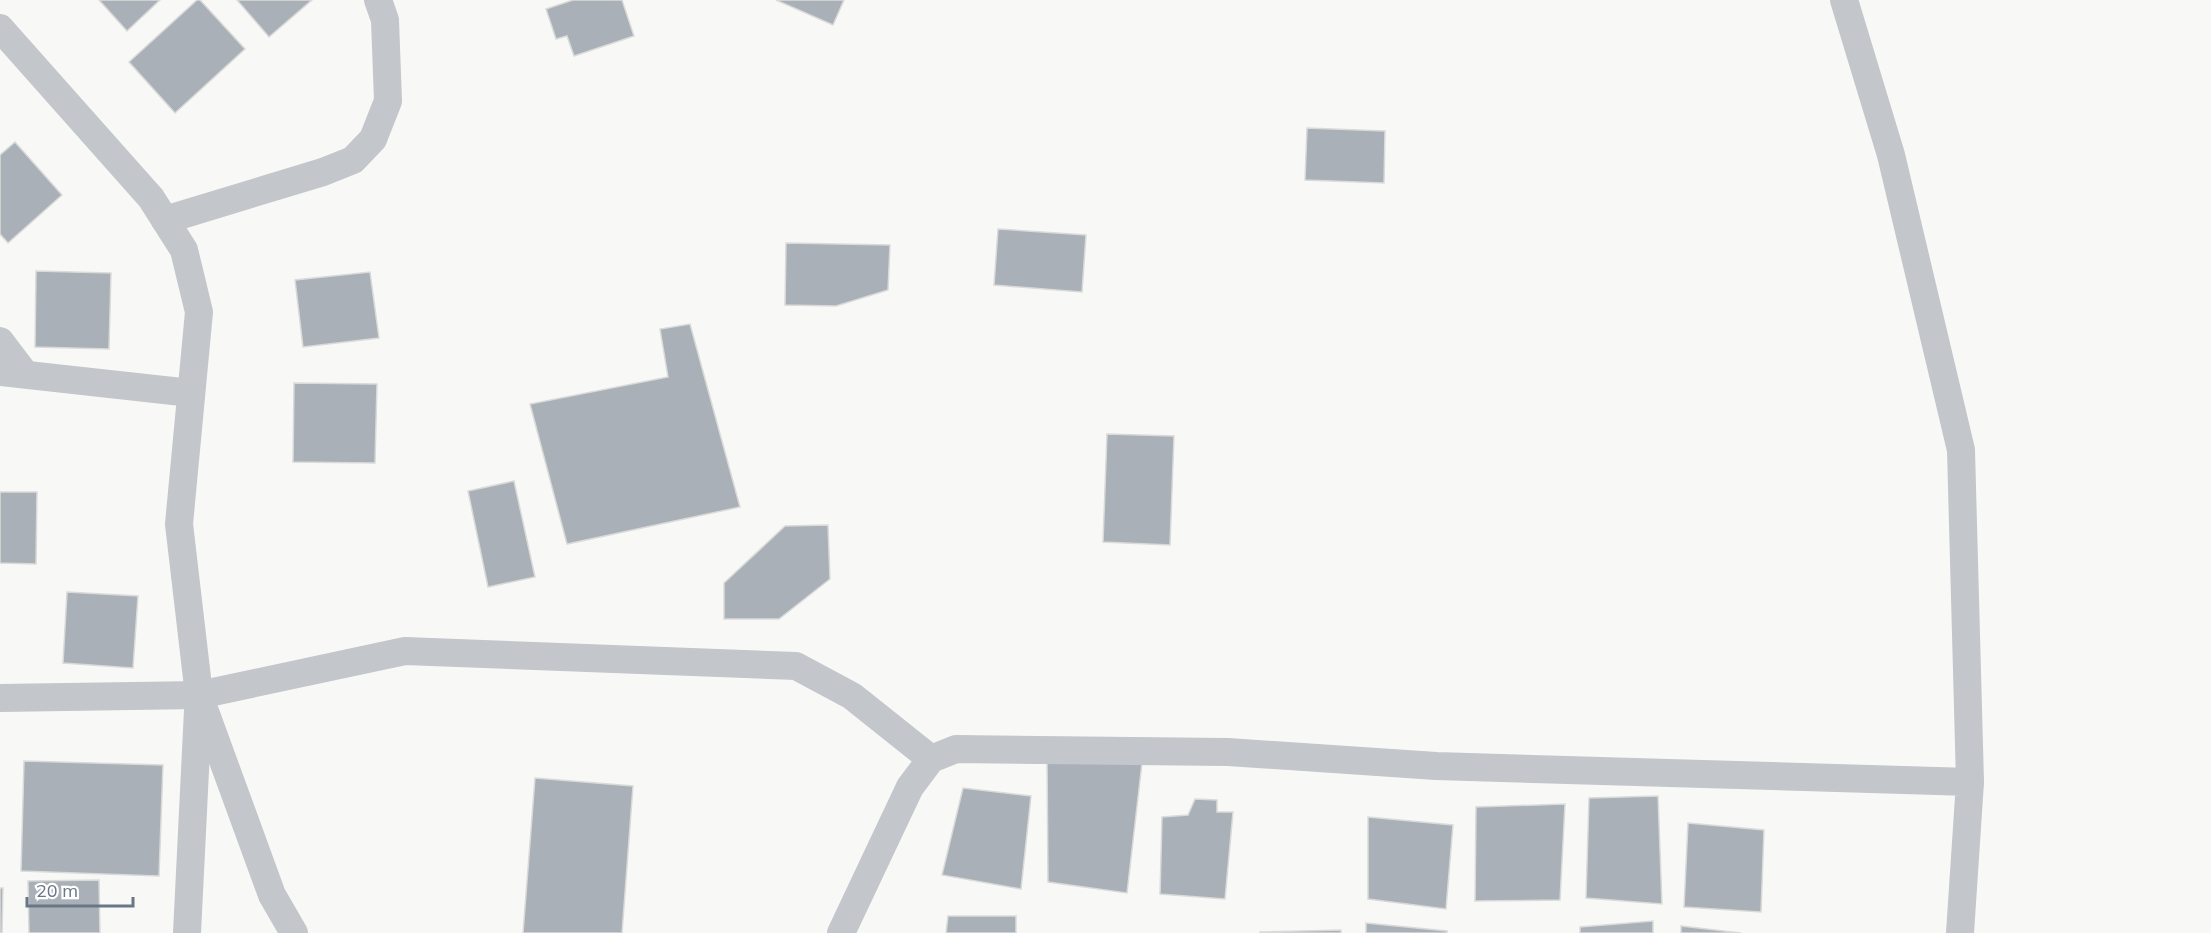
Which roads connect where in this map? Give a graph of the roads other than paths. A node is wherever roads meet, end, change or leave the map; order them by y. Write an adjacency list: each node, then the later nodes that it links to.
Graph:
1 (378, 0): 4 (street)
2 (1843, 0): 11 (street)
3 (0, 28): 4 (street)
4 (165, 220): 7 (street)
5 (0, 341): 6 (street)
6 (12, 373): 7 (street)
7 (191, 393): 8 (street)
8 (199, 695): 9 (street); 10 (street); 12 (street); 13 (street)
9 (0, 698)
10 (931, 759): 11 (street); 14 (street)
11 (1970, 782): 15 (street)
12 (187, 933)
13 (294, 933)
14 (841, 933)
15 (1960, 933)

